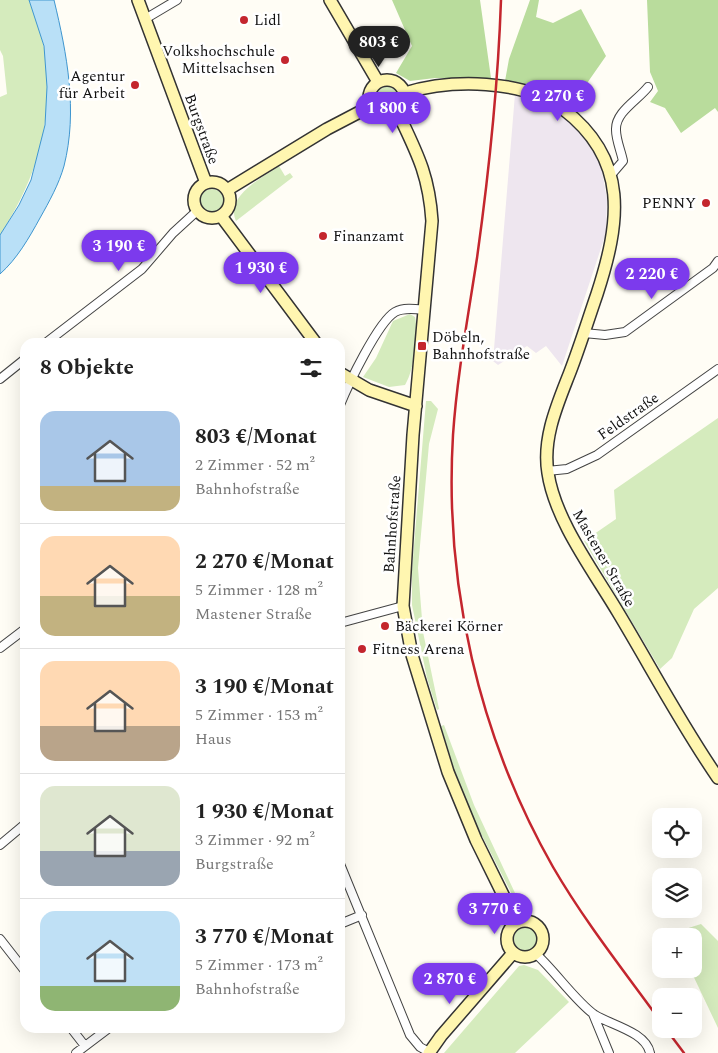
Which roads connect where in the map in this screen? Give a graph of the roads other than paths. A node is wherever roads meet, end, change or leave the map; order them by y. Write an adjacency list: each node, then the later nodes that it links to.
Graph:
1 (138, 0): 4 (main road, Burgstraße)
2 (177, 0): 4 (street)
3 (330, 0): 5 (main road)
4 (145, 19): 11 (main road, Burgstraße)
5 (378, 82): 7 (main road); 8 (main road)
6 (648, 87): 10 (street)
7 (405, 93): 9 (main road); 10 (main road, Mastener Straße)
8 (371, 106): 9 (main road); 12 (main road)
9 (398, 113): 16 (main road, Bahnhofstraße)
10 (611, 175): 17 (main road, Mastener Straße)
11 (206, 183): 12 (main road); 13 (main road)
12 (227, 190): 14 (main road)
13 (197, 211): 14 (main road); 18 (street)
14 (221, 216): 19 (main road)
15 (718, 261): 17 (street)
16 (426, 310): 24 (street); 26 (main road, Bahnhofstraße)
17 (584, 333): 27 (main road, Mastener Straße)
18 (52, 338)
19 (312, 338)
20 (20, 364): 23 (street)
21 (718, 368): 27 (street, Feldstraße)
22 (345, 376): 24 (main road)
23 (0, 379)
24 (350, 380): 25 (street); 26 (main road)
25 (345, 392)
26 (416, 406): 28 (main road, Bahnhofstraße)
27 (547, 471): 32 (main road, Mastener Straße)
28 (403, 606): 29 (street); 38 (main road, Bahnhofstraße)
29 (345, 622)
30 (20, 635): 31 (street)
31 (0, 648)
32 (718, 778)
33 (20, 830): 34 (street)
34 (0, 845)
35 (345, 875): 36 (street)
36 (362, 914): 37 (street); 48 (street)
37 (345, 922)
38 (517, 923): 40 (main road); 41 (main road)
39 (0, 939): 42 (street)
40 (513, 953): 41 (main road); 48 (main road)
41 (536, 954): 43 (street)
42 (20, 964)
43 (593, 1014): 49 (street); 50 (street)
44 (75, 1033): 46 (street)
45 (102, 1033): 46 (street)
46 (85, 1046): 47 (street)
47 (76, 1053)
48 (429, 1053)
49 (610, 1053)
50 (650, 1053)

